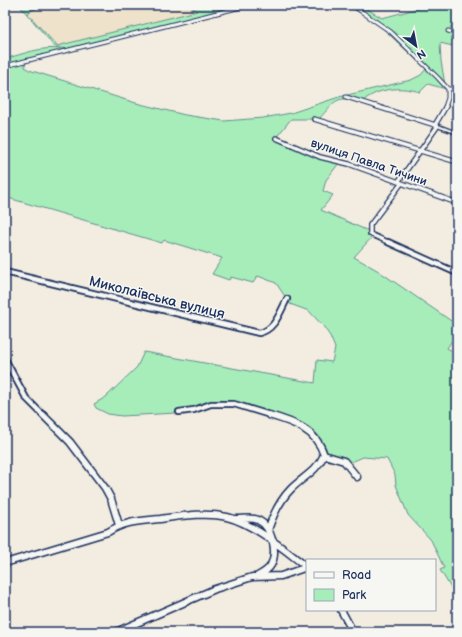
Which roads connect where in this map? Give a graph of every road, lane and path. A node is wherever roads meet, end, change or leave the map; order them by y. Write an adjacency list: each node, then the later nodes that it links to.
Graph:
1 (249, 5): 5 (street)
2 (352, 5): 6 (street)
3 (448, 31): 4 (street)
4 (457, 33)
5 (5, 66)
6 (448, 89): 7 (street); 10 (street)
7 (457, 90)
8 (346, 97): 10 (street)
9 (314, 119): 13 (street)
10 (436, 126): 11 (street); 13 (street)
11 (457, 133)
12 (276, 138): 15 (street, вулиця Павла Тичини)
13 (419, 151): 14 (street); 15 (street)
14 (457, 162)
15 (399, 183): 16 (street, вулиця Павла Тичини); 18 (street)
16 (457, 203)
17 (5, 272): 19 (street, Миколаївська вулиця)
18 (457, 272)
19 (287, 299)
20 (5, 359): 25 (street)
21 (179, 412): 22 (street)
22 (324, 455): 23 (street); 26 (street)
23 (358, 477)
24 (233, 519): 25 (street); 26 (street); 27 (street)
25 (119, 525): 28 (street)
26 (268, 530): 27 (street)
27 (270, 540): 29 (street); 31 (street)
28 (5, 563)
29 (306, 566)
30 (306, 567): 31 (street)
31 (256, 577): 33 (street)
32 (342, 611): 34 (street)
33 (116, 632)
34 (353, 632)

